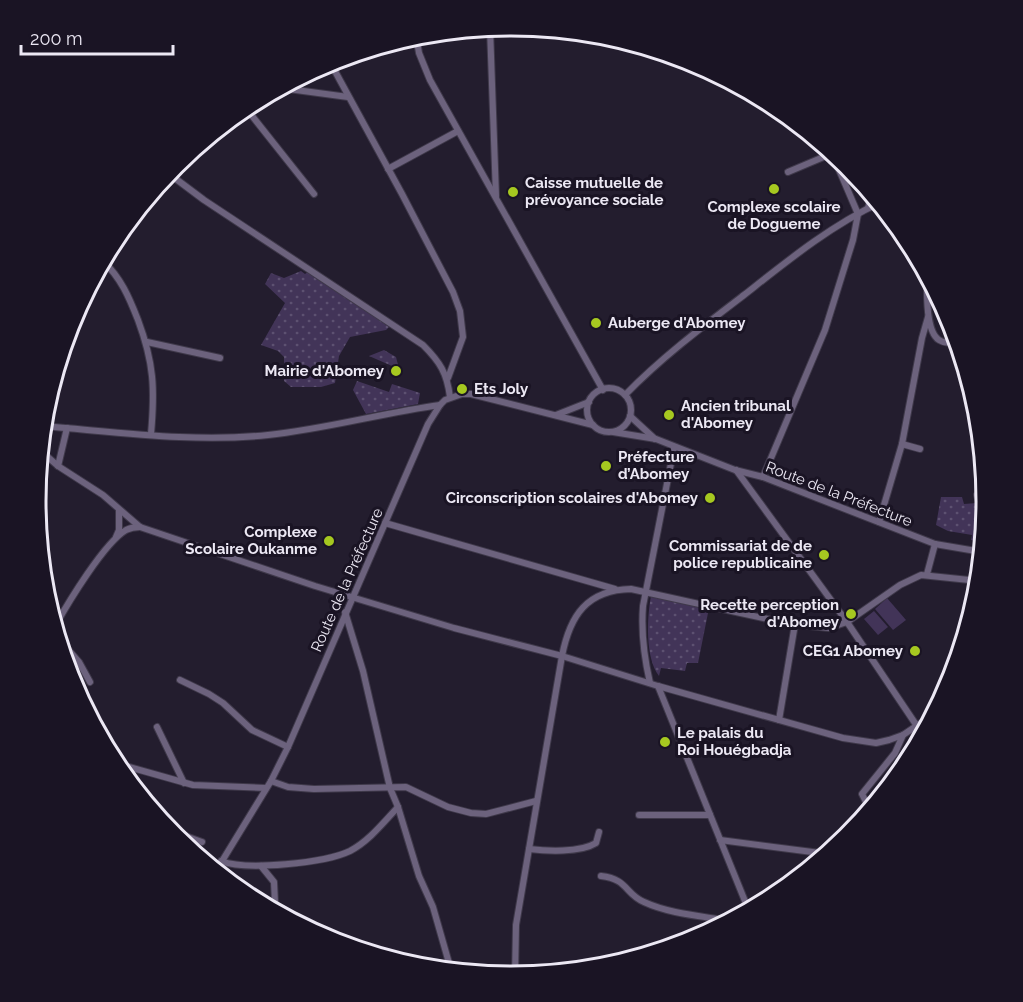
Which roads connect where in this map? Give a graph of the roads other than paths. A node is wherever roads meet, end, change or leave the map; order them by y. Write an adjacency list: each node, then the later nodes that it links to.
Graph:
1 (490, 37): 14 (street)
2 (418, 46): 7 (street)
3 (335, 71): 5 (street)
4 (295, 90): 5 (street)
5 (348, 97): 9 (street)
6 (251, 115): 13 (street)
7 (458, 131): 9 (street); 14 (street)
8 (823, 156): 10 (street)
9 (388, 169): 25 (street)
10 (788, 172)
11 (841, 173): 18 (street)
12 (176, 179): 25 (street)
13 (314, 194)
14 (496, 200): 26 (street)
15 (869, 204): 17 (street)
16 (871, 207): 17 (street)
17 (868, 208): 18 (street)
18 (858, 214): 27 (street); 45 (street)
19 (109, 268): 22 (street)
20 (927, 292): 21 (street)
21 (928, 317): 23 (street); 39 (street)
22 (147, 342): 24 (street); 37 (street)
23 (948, 342)
24 (220, 358)
25 (447, 379): 28 (street)
26 (603, 390): 27 (street); 29 (street)
27 (625, 396): 32 (street)
28 (450, 397): 30 (street, Route de la Préfecture); 31 (street)
29 (589, 402): 31 (street); 33 (street)
30 (440, 405): 37 (street); 48 (street, Route de la Préfecture)
31 (555, 416): 33 (street)
32 (630, 416): 36 (street); 38 (street, Route de la Préfecture)
33 (593, 425): 36 (street)
34 (52, 427): 35 (street)
35 (67, 428): 37 (street); 43 (street)
36 (613, 432): 38 (street, Route de la Préfecture)
37 (151, 434)
38 (656, 439): 40 (street, Route de la Préfecture)
39 (902, 444): 41 (street); 47 (street)
40 (674, 448): 44 (street, Route de la Préfecture); 56 (street)
41 (920, 449)
42 (48, 457): 43 (street)
43 (58, 466): 46 (street)
44 (735, 470): 45 (street, Route de la Préfecture); 60 (street)
45 (763, 477): 47 (street, Route de la Préfecture)
46 (119, 510): 49 (street); 50 (street)
47 (879, 522): 51 (street, Route de la Préfecture)
48 (385, 523): 55 (street); 57 (street, Route de la Préfecture)
49 (140, 527): 50 (street); 57 (street)
50 (114, 540): 59 (street)
51 (935, 544): 52 (street, Route de la Préfecture); 53 (street)
52 (974, 551)
53 (927, 574): 54 (street); 60 (street)
54 (970, 580)
55 (617, 589): 56 (street); 63 (street)
56 (645, 591): 61 (street); 66 (street)
57 (352, 597): 58 (street, Route de la Préfecture); 63 (street)
58 (345, 612): 73 (street, Route de la Préfecture); 78 (street)
59 (61, 616)
60 (847, 622): 61 (street); 70 (street)
61 (795, 624): 68 (street)
62 (73, 655): 65 (street)
63 (562, 656): 66 (street); 79 (street)
64 (180, 680): 73 (street)
65 (90, 682)
66 (650, 683): 67 (street)
67 (658, 686): 68 (street); 83 (street)
68 (779, 720): 72 (street)
69 (920, 723): 70 (street)
70 (916, 726): 72 (street)
71 (157, 727): 76 (street)
72 (903, 735): 80 (street)
73 (288, 747): 75 (street, Route de la Préfecture)
74 (131, 768): 76 (street)
75 (271, 781): 77 (street, Route de la Préfecture); 78 (street)
76 (184, 783): 77 (street)
77 (267, 788): 90 (street, Route de la Préfecture)
78 (390, 788): 79 (street); 81 (street)
79 (536, 801): 88 (street)
80 (866, 802)
81 (398, 807): 91 (street); 96 (street)
82 (639, 815): 83 (street)
83 (710, 815): 86 (street)
84 (599, 832): 88 (street)
85 (192, 838): 87 (street)
86 (720, 840): 89 (street); 94 (street)
87 (202, 842)
88 (529, 849): 97 (street)
89 (816, 852)
90 (221, 861): 91 (street)
91 (261, 866): 93 (street)
92 (601, 876): 95 (street)
93 (275, 901)
94 (746, 903)
95 (716, 918)
96 (449, 962)
97 (515, 966)

